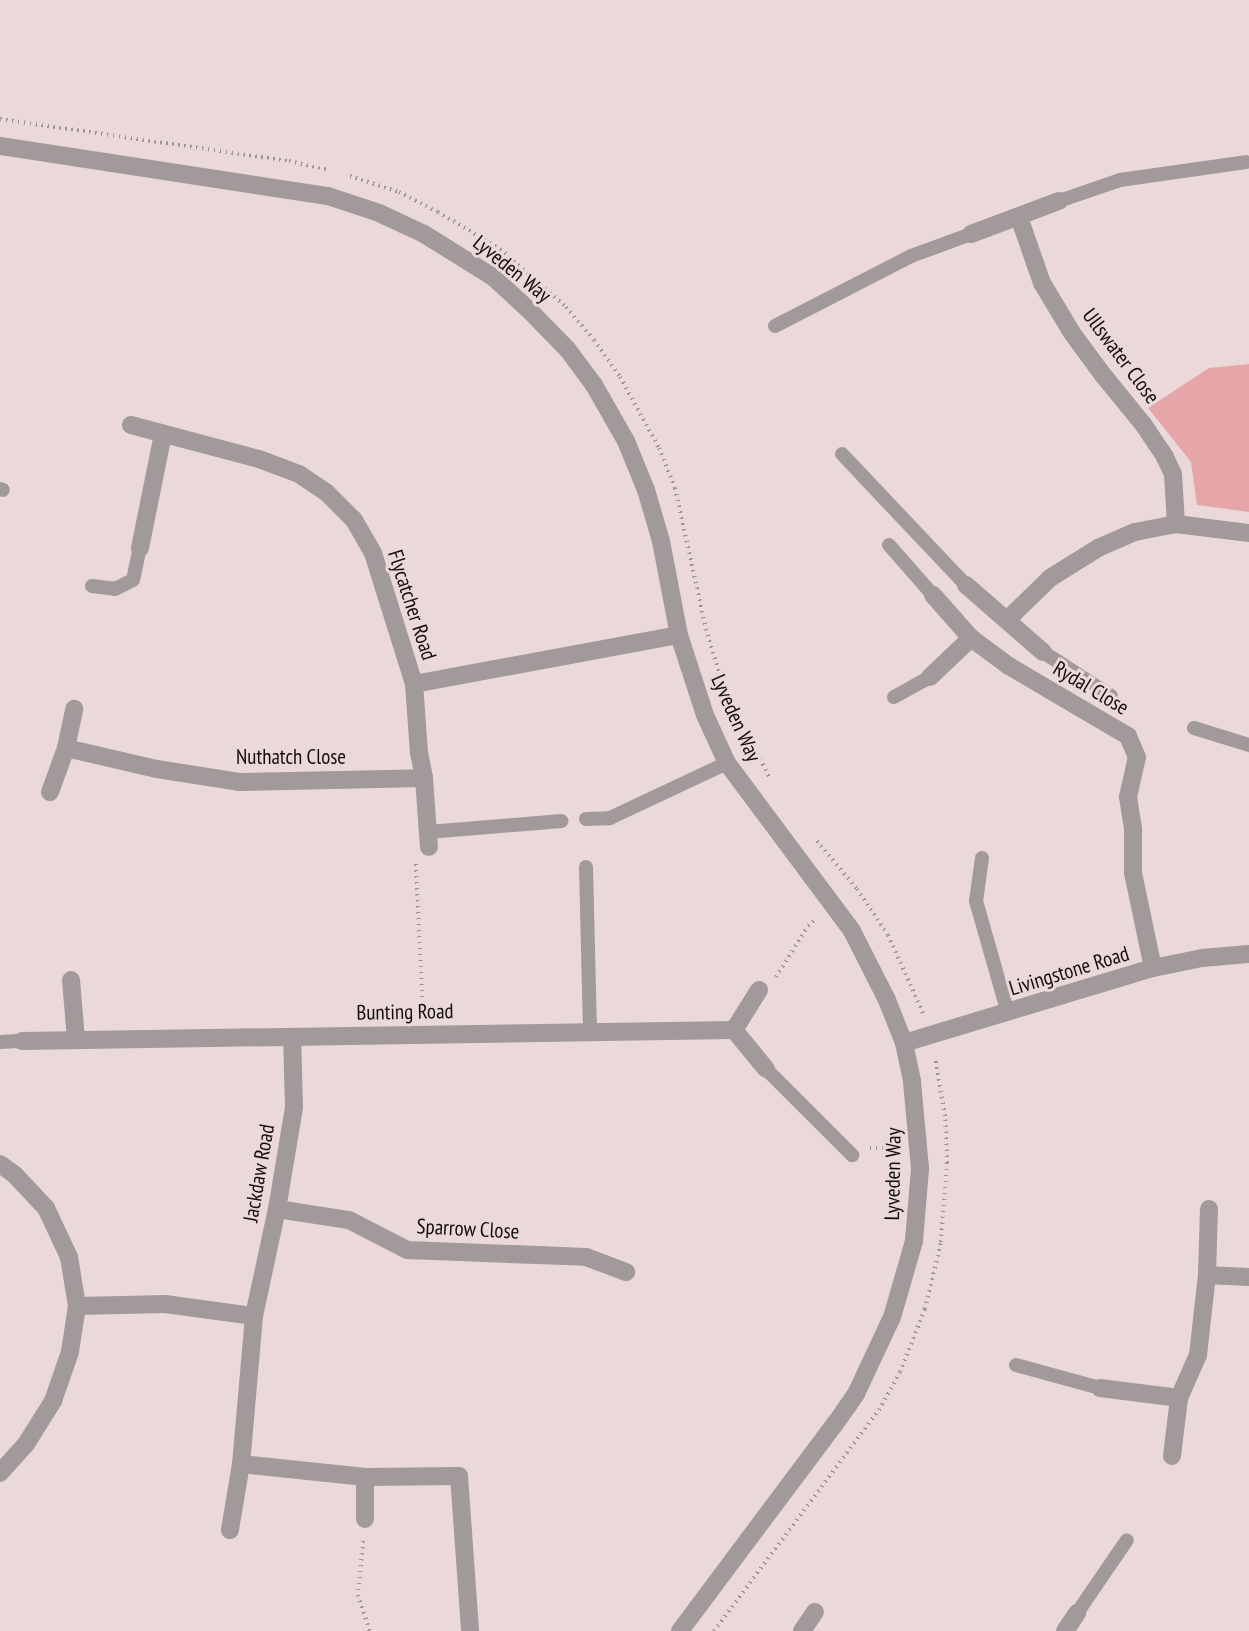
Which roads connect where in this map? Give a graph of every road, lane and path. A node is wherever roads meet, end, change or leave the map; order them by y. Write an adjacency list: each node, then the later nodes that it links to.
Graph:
1 (0, 119): 4 (path)
2 (0, 146): 21 (street, Lyveden Way)
3 (1246, 162): 6 (lane)
4 (334, 172)
5 (345, 174): 34 (path)
6 (1059, 201): 7 (street)
7 (1019, 217): 8 (street); 13 (street, Ullswater Close)
8 (971, 234): 9 (lane)
9 (775, 326)
10 (131, 425): 11 (street, Flycatcher Road)
11 (163, 434): 16 (street); 25 (street, Flycatcher Road)
12 (842, 454): 17 (lane)
13 (1176, 524): 14 (street); 20 (street)
14 (1249, 533)
15 (889, 545): 19 (lane)
16 (140, 548): 18 (lane)
17 (966, 585): 20 (street)
18 (92, 586)
19 (933, 595): 22 (street, Rydal Close)
20 (1008, 620): 23 (street)
21 (680, 635): 25 (street, Flycatcher Road); 32 (street, Lyveden Way)
22 (971, 638): 24 (street); 44 (street, Rydal Close)
23 (1043, 652): 26 (lane)
24 (930, 677): 27 (lane)
25 (414, 684): 33 (street)
26 (1111, 696)
27 (894, 697)
28 (74, 710): 31 (street)
29 (1194, 728): 30 (lane)
30 (1249, 745)
31 (66, 748): 33 (street, Nuthatch Close); 35 (street)
32 (727, 763): 36 (lane); 56 (street, Lyveden Way)
33 (424, 778): 38 (street)
34 (771, 779)
35 (50, 792)
36 (586, 819)
37 (562, 821): 38 (lane)
38 (429, 839): 51 (path)
39 (816, 840): 47 (path)
40 (982, 858): 48 (lane)
41 (586, 867): 50 (lane)
42 (815, 920): 46 (path)
43 (1249, 954): 44 (street, Livingstone Road)
44 (1153, 968): 48 (street, Livingstone Road)
45 (71, 980): 53 (street)
46 (759, 990): 49 (street)
47 (924, 1013)
48 (1008, 1013): 56 (street, Livingstone Road)
49 (734, 1030): 50 (street, Bunting Road); 57 (street)
50 (590, 1032): 51 (street, Bunting Road)
51 (425, 1034): 52 (street, Bunting Road)
52 (292, 1037): 53 (street, Bunting Road); 60 (street, Jackdaw Road)
53 (76, 1040): 54 (street, Bunting Road)
54 (22, 1041): 55 (lane)
55 (0, 1042)
56 (904, 1043): 81 (street, Lyveden Way)
57 (766, 1069): 58 (lane)
58 (852, 1155)
59 (0, 1164): 65 (street)
60 (277, 1209): 62 (street, Sparrow Close); 66 (street, Jackdaw Road)
61 (1209, 1209): 63 (street)
62 (626, 1272)
63 (1207, 1275): 64 (street); 69 (street)
64 (1249, 1277)
65 (77, 1306): 66 (street); 72 (street)
66 (254, 1316): 71 (street, Jackdaw Road)
67 (1016, 1365): 68 (lane)
68 (1100, 1388): 69 (street)
69 (1179, 1398): 70 (street)
70 (1172, 1456)
71 (241, 1464): 73 (street); 75 (street, Jackdaw Road)
72 (0, 1473)
73 (364, 1477): 74 (street); 80 (street)
74 (365, 1519): 79 (path)
75 (230, 1530)
76 (1127, 1540): 78 (lane)
77 (815, 1612): 82 (street)
78 (1077, 1613): 83 (street)
79 (370, 1631)
80 (470, 1631)
81 (680, 1631)
82 (802, 1631)
83 (1065, 1631)

